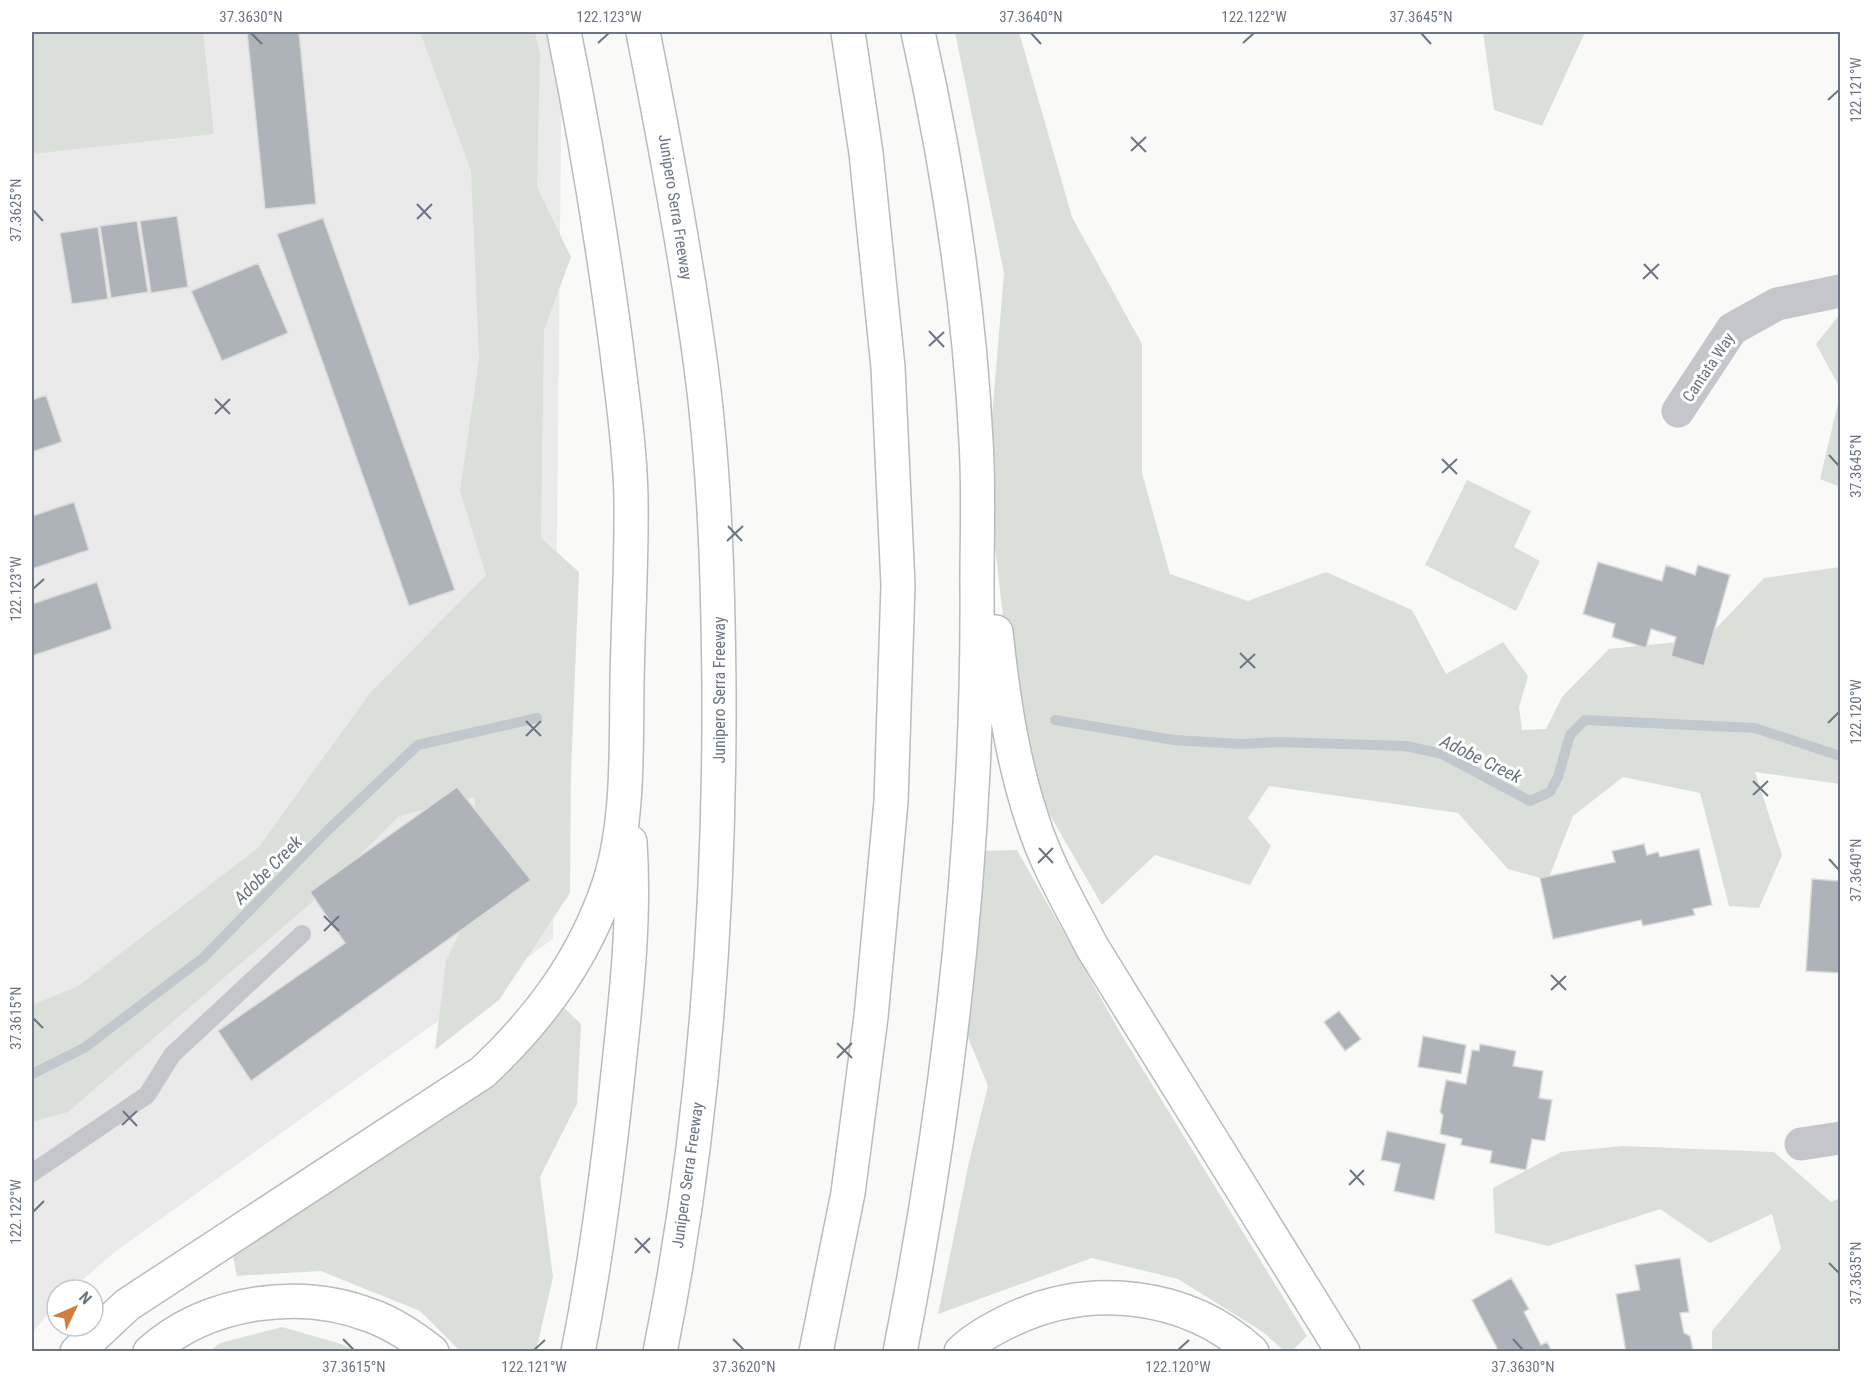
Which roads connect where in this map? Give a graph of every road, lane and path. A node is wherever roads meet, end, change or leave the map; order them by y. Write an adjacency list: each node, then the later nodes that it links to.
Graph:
1 (564, 32): 8 (highway)
2 (643, 32): 17 (highway, Junipero Serra Freeway)
3 (848, 32): 18 (highway)
4 (918, 32): 7 (highway)
5 (1840, 291): 6 (street, Cantata Way)
6 (1678, 411)
7 (976, 443): 19 (highway); 22 (highway)
8 (626, 768): 13 (highway); 16 (highway)
9 (302, 934): 12 (lane)
10 (1840, 1138): 11 (street)
11 (1801, 1144)
12 (32, 1173)
13 (76, 1352)
14 (150, 1352): 15 (highway)
15 (432, 1352)
16 (578, 1352)
17 (660, 1352)
18 (816, 1352)
19 (900, 1352)
20 (961, 1352): 21 (highway)
21 (1252, 1352)
22 (1343, 1352)

